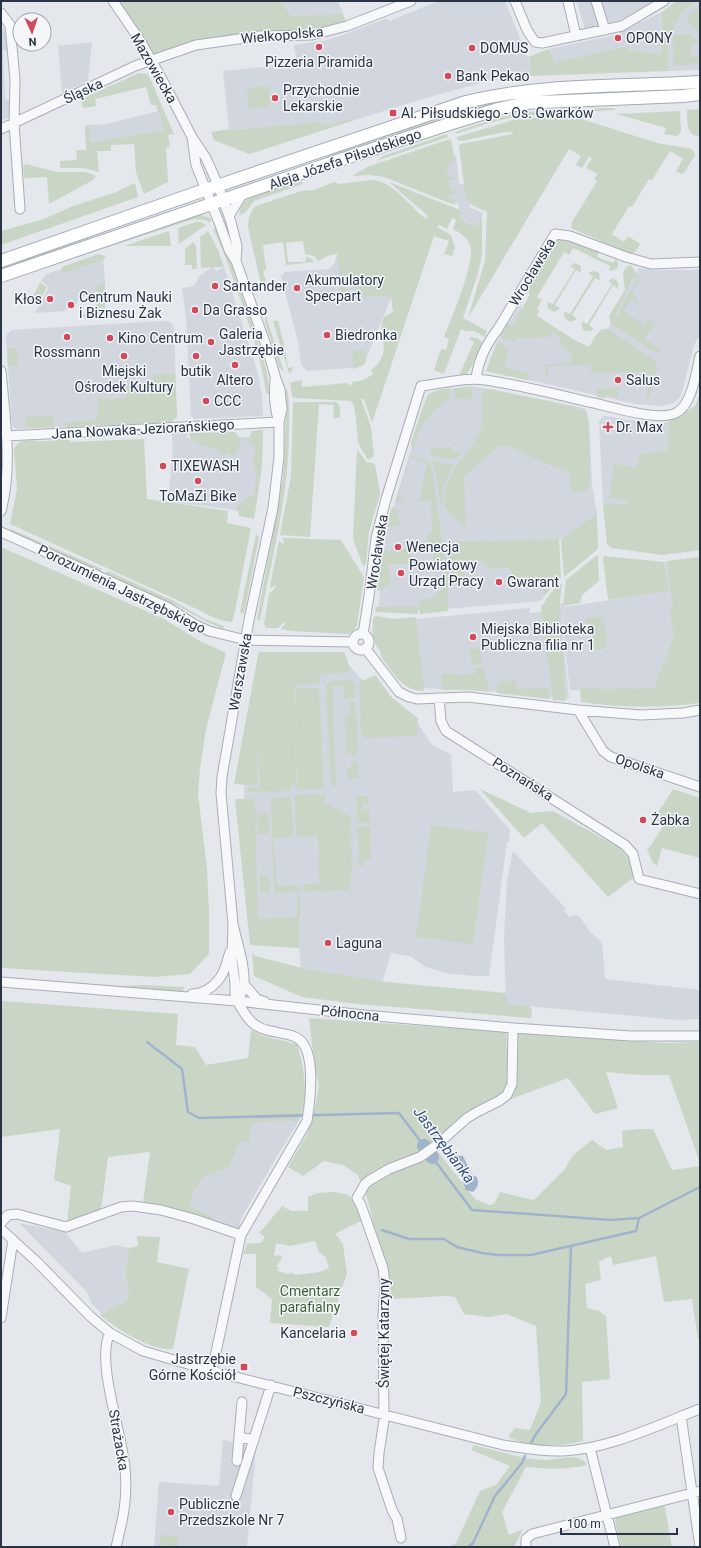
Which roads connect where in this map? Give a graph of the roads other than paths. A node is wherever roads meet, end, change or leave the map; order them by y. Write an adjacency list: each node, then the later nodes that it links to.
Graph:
1 (112, 1): 10 (street, Mazowiecka)
2 (411, 1): 10 (street, Wielkopolska)
3 (515, 1): 9 (street)
4 (568, 1): 9 (street)
5 (596, 1): 8 (street)
6 (664, 1): 8 (street)
7 (1, 13): 13 (street)
8 (605, 30): 9 (street)
9 (576, 36)
10 (151, 60): 13 (street, Śląska); 15 (street, Mazowiecka)
11 (700, 82): 17 (main road, Aleja Józefa Piłsudskiego)
12 (700, 94): 18 (main road, Aleja Józefa Piłsudskiego)
13 (14, 123): 14 (street, Śląska); 21 (street)
14 (1, 129)
15 (192, 137): 16 (street, Mazowiecka); 17 (street, Mazowiecka)
16 (201, 175): 17 (street, Mazowiecka); 19 (street)
17 (212, 187): 19 (main road, Aleja Józefa Piłsudskiego); 20 (street, Warszawska)
18 (243, 193): 20 (main road, Aleja Józefa Piłsudskiego); 22 (street)
19 (193, 194): 23 (main road, Aleja Józefa Piłsudskiego)
20 (218, 202): 22 (street, Warszawska); 24 (street, Warszawska); 26 (main road, Aleja Józefa Piłsudskiego)
21 (20, 209)
22 (229, 216): 24 (street, Warszawska)
23 (1, 261)
24 (236, 261): 30 (street, Warszawska)
25 (700, 262): 29 (street, Wrocławska)
26 (1, 276)
27 (700, 356): 29 (street, Wrocławska)
28 (1, 371): 31 (street)
29 (476, 379): 34 (street, Wrocławska)
30 (279, 422): 31 (street, Jana Nowaka-Jeziorańskiego); 35 (street, Warszawska)
31 (6, 436): 32 (street)
32 (1, 511)
33 (1, 532): 35 (street, Porozumienia Jastrzębskiego)
34 (363, 634): 36 (street); 37 (street)
35 (246, 640): 36 (street); 43 (street, Warszawska)
36 (353, 642): 37 (street)
37 (365, 648): 38 (street)
38 (439, 698): 39 (street); 42 (street, Poznańska)
39 (578, 710): 40 (street); 41 (street, Opolska)
40 (700, 710)
41 (700, 786)
42 (700, 894)
43 (233, 924): 44 (street, Warszawska); 46 (street, Warszawska)
44 (233, 944): 47 (street); 48 (street, Warszawska)
45 (1, 982): 47 (street, Północna)
46 (244, 984): 48 (street, Warszawska); 49 (street)
47 (175, 996): 48 (street, Północna)
48 (237, 1001): 49 (street, Północna); 54 (street)
49 (270, 1005): 50 (street, Północna)
50 (513, 1028): 51 (street, Północna); 62 (street, Świętej Katarzyny)
51 (700, 1036)
52 (1, 1223): 54 (street)
53 (1, 1229): 55 (street, Pszczyńska)
54 (241, 1234): 58 (street)
55 (13, 1240): 56 (street); 57 (street, Pszczyńska)
56 (1, 1318)
57 (108, 1336): 58 (street, Pszczyńska); 72 (street, Strażacka)
58 (212, 1371): 59 (street, Pszczyńska)
59 (271, 1385): 62 (street, Pszczyńska); 65 (street)
60 (242, 1402): 64 (street)
61 (700, 1409): 63 (street, Pszczyńska)
62 (384, 1414): 66 (street, Pszczyńska); 71 (street, Świętej Katarzyny)
63 (681, 1416): 66 (street, Pszczyńska); 68 (street)
64 (239, 1437): 65 (street); 67 (street)
65 (254, 1440): 69 (street)
66 (590, 1448): 70 (street)
67 (236, 1461)
68 (696, 1493): 70 (street); 75 (street)
69 (236, 1496)
70 (607, 1515): 73 (street); 74 (street)
71 (401, 1538)
72 (116, 1547)
73 (526, 1547)
74 (615, 1547)
75 (700, 1547)

